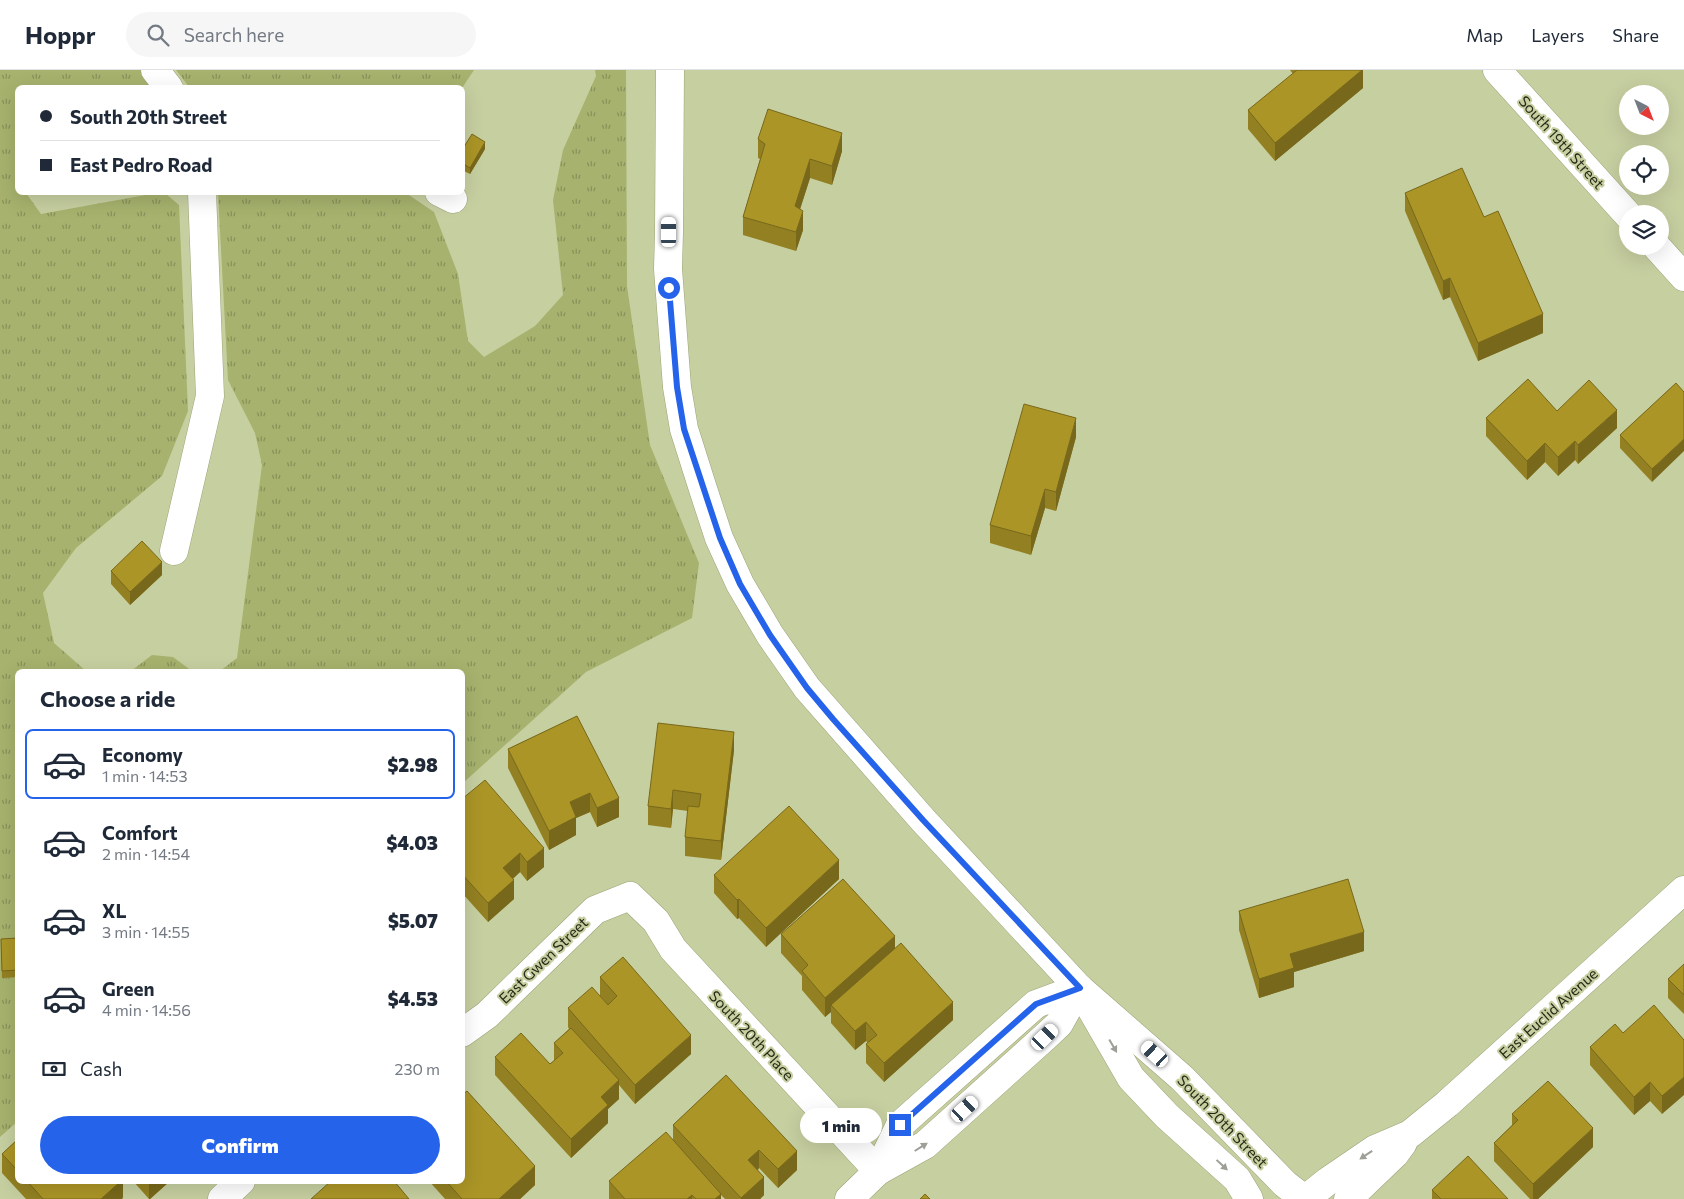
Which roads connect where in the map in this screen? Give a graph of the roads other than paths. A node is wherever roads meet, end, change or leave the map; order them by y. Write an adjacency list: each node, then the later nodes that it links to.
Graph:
1 (155, 70): 4 (street)
2 (670, 70): 12 (street, South 20th Street)
3 (1497, 70): 6 (street, South 19th Street)
4 (167, 85)
5 (202, 195): 9 (street)
6 (1619, 205)
7 (1664, 255): 8 (street)
8 (1684, 277)
9 (174, 551)
10 (1684, 890): 14 (street, East Euclid Avenue)
11 (630, 896): 13 (street, East Gwen Street); 15 (street, South 20th Place)
12 (1080, 988): 15 (street); 17 (street, South 20th Street); 20 (street, South 20th Street, one-way to 20)
13 (465, 1031)
14 (1410, 1134): 17 (street, East Euclid Avenue, one-way to 17); 21 (street, East Euclid Avenue)
15 (878, 1171): 19 (street)
16 (238, 1184): 18 (street)
17 (1298, 1197)
18 (222, 1199)
19 (849, 1199)
20 (1249, 1199)
21 (1348, 1199)

